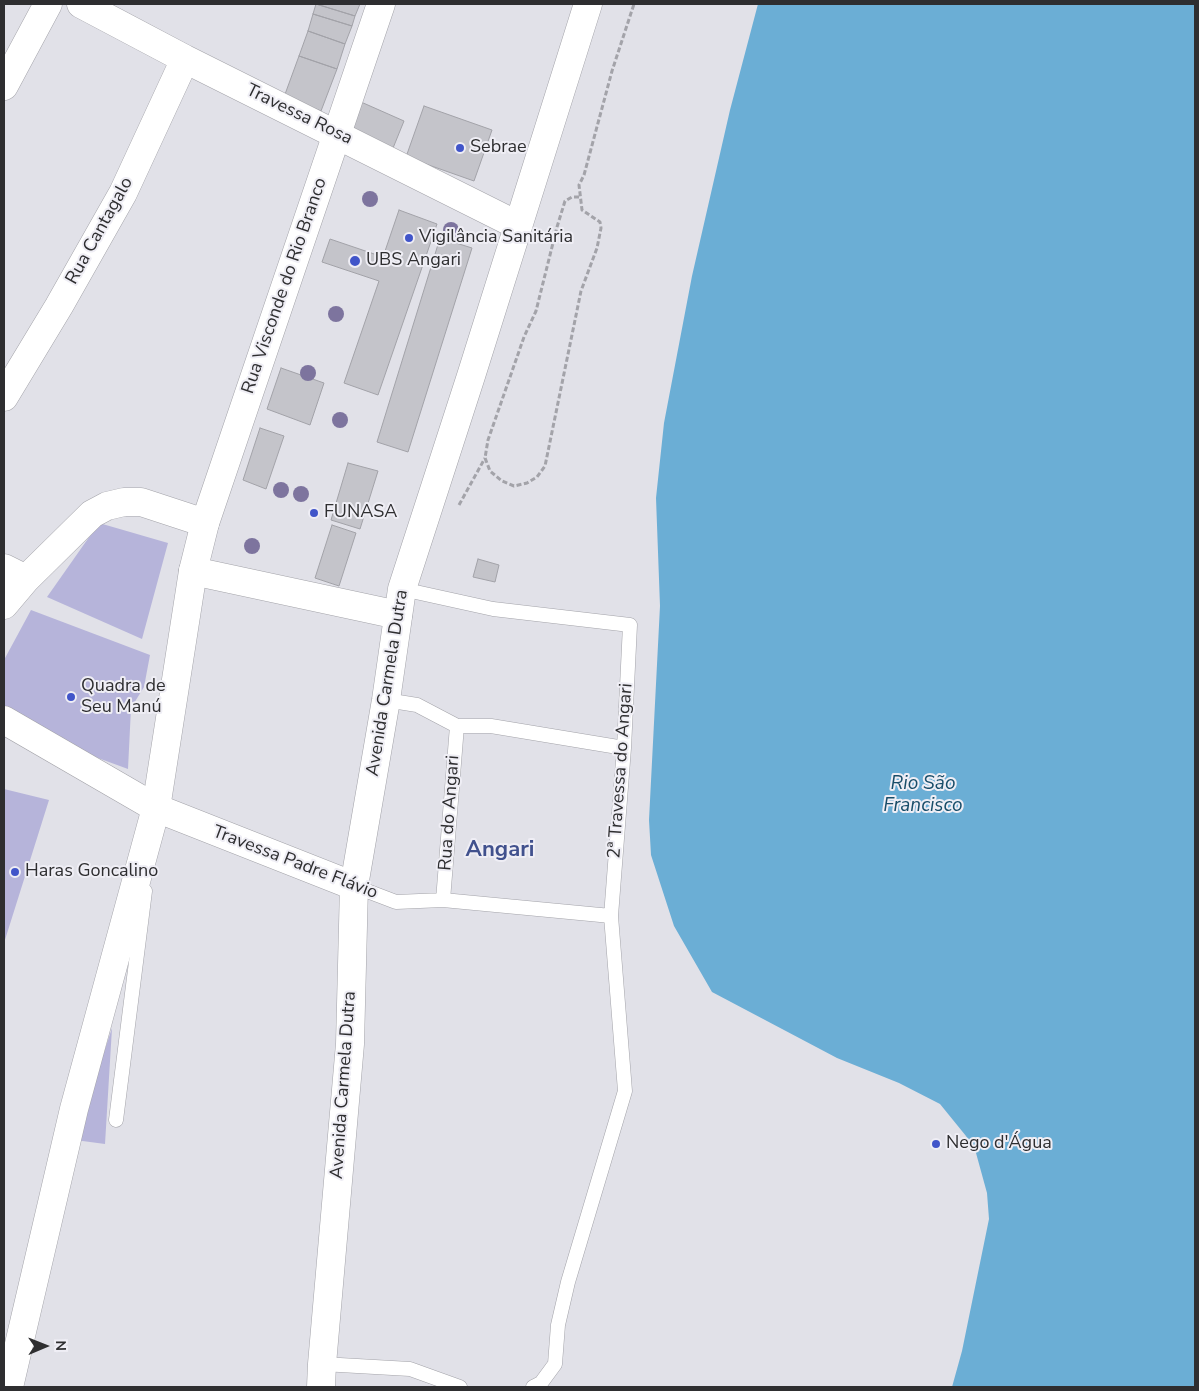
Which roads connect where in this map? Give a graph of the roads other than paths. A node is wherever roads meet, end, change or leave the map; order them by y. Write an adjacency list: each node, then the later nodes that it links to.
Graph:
1 (48, 4): 6 (street)
2 (81, 4): 5 (street, Travessa Rosa)
3 (381, 4): 7 (street, Rua Visconde do Rio Branco)
4 (588, 4): 8 (street, Avenida Carmela Dutra)
5 (186, 59): 7 (street, Travessa Rosa); 9 (street, Rua Cantagalo)
6 (4, 86)
7 (337, 133): 8 (street, Travessa Rosa); 10 (street, Rua Visconde do Rio Branco)
8 (518, 225): 13 (street, Avenida Carmela Dutra)
9 (4, 397)
10 (206, 523): 11 (street, Rua Visconde do Rio Branco); 12 (street)
11 (193, 571): 13 (street); 19 (street, Rua Visconde do Rio Branco)
12 (15, 574): 14 (street)
13 (400, 602): 15 (street, Avenida Carmela Dutra); 18 (lane, 2ª Travessa do Angari)
14 (4, 605)
15 (386, 700): 17 (lane); 20 (street, Avenida Carmela Dutra)
16 (4, 720): 19 (street, Travessa Padre Flávio)
17 (456, 726): 18 (lane); 21 (lane, Rua do Angari)
18 (624, 748): 22 (lane, 2ª Travessa do Angari)
19 (156, 808): 20 (street, Travessa Padre Flávio); 23 (lane); 25 (street, Rua Visconde do Rio Branco)
20 (354, 886): 21 (lane, Travessa Padre Flávio); 24 (street, Avenida Carmela Dutra)
21 (444, 900): 22 (lane, Travessa Padre Flávio)
22 (611, 916): 27 (lane, 2ª Travessa do Angari)
23 (116, 1120)
24 (321, 1376): 26 (lane)
25 (9, 1387)
26 (460, 1387)
27 (533, 1387)

